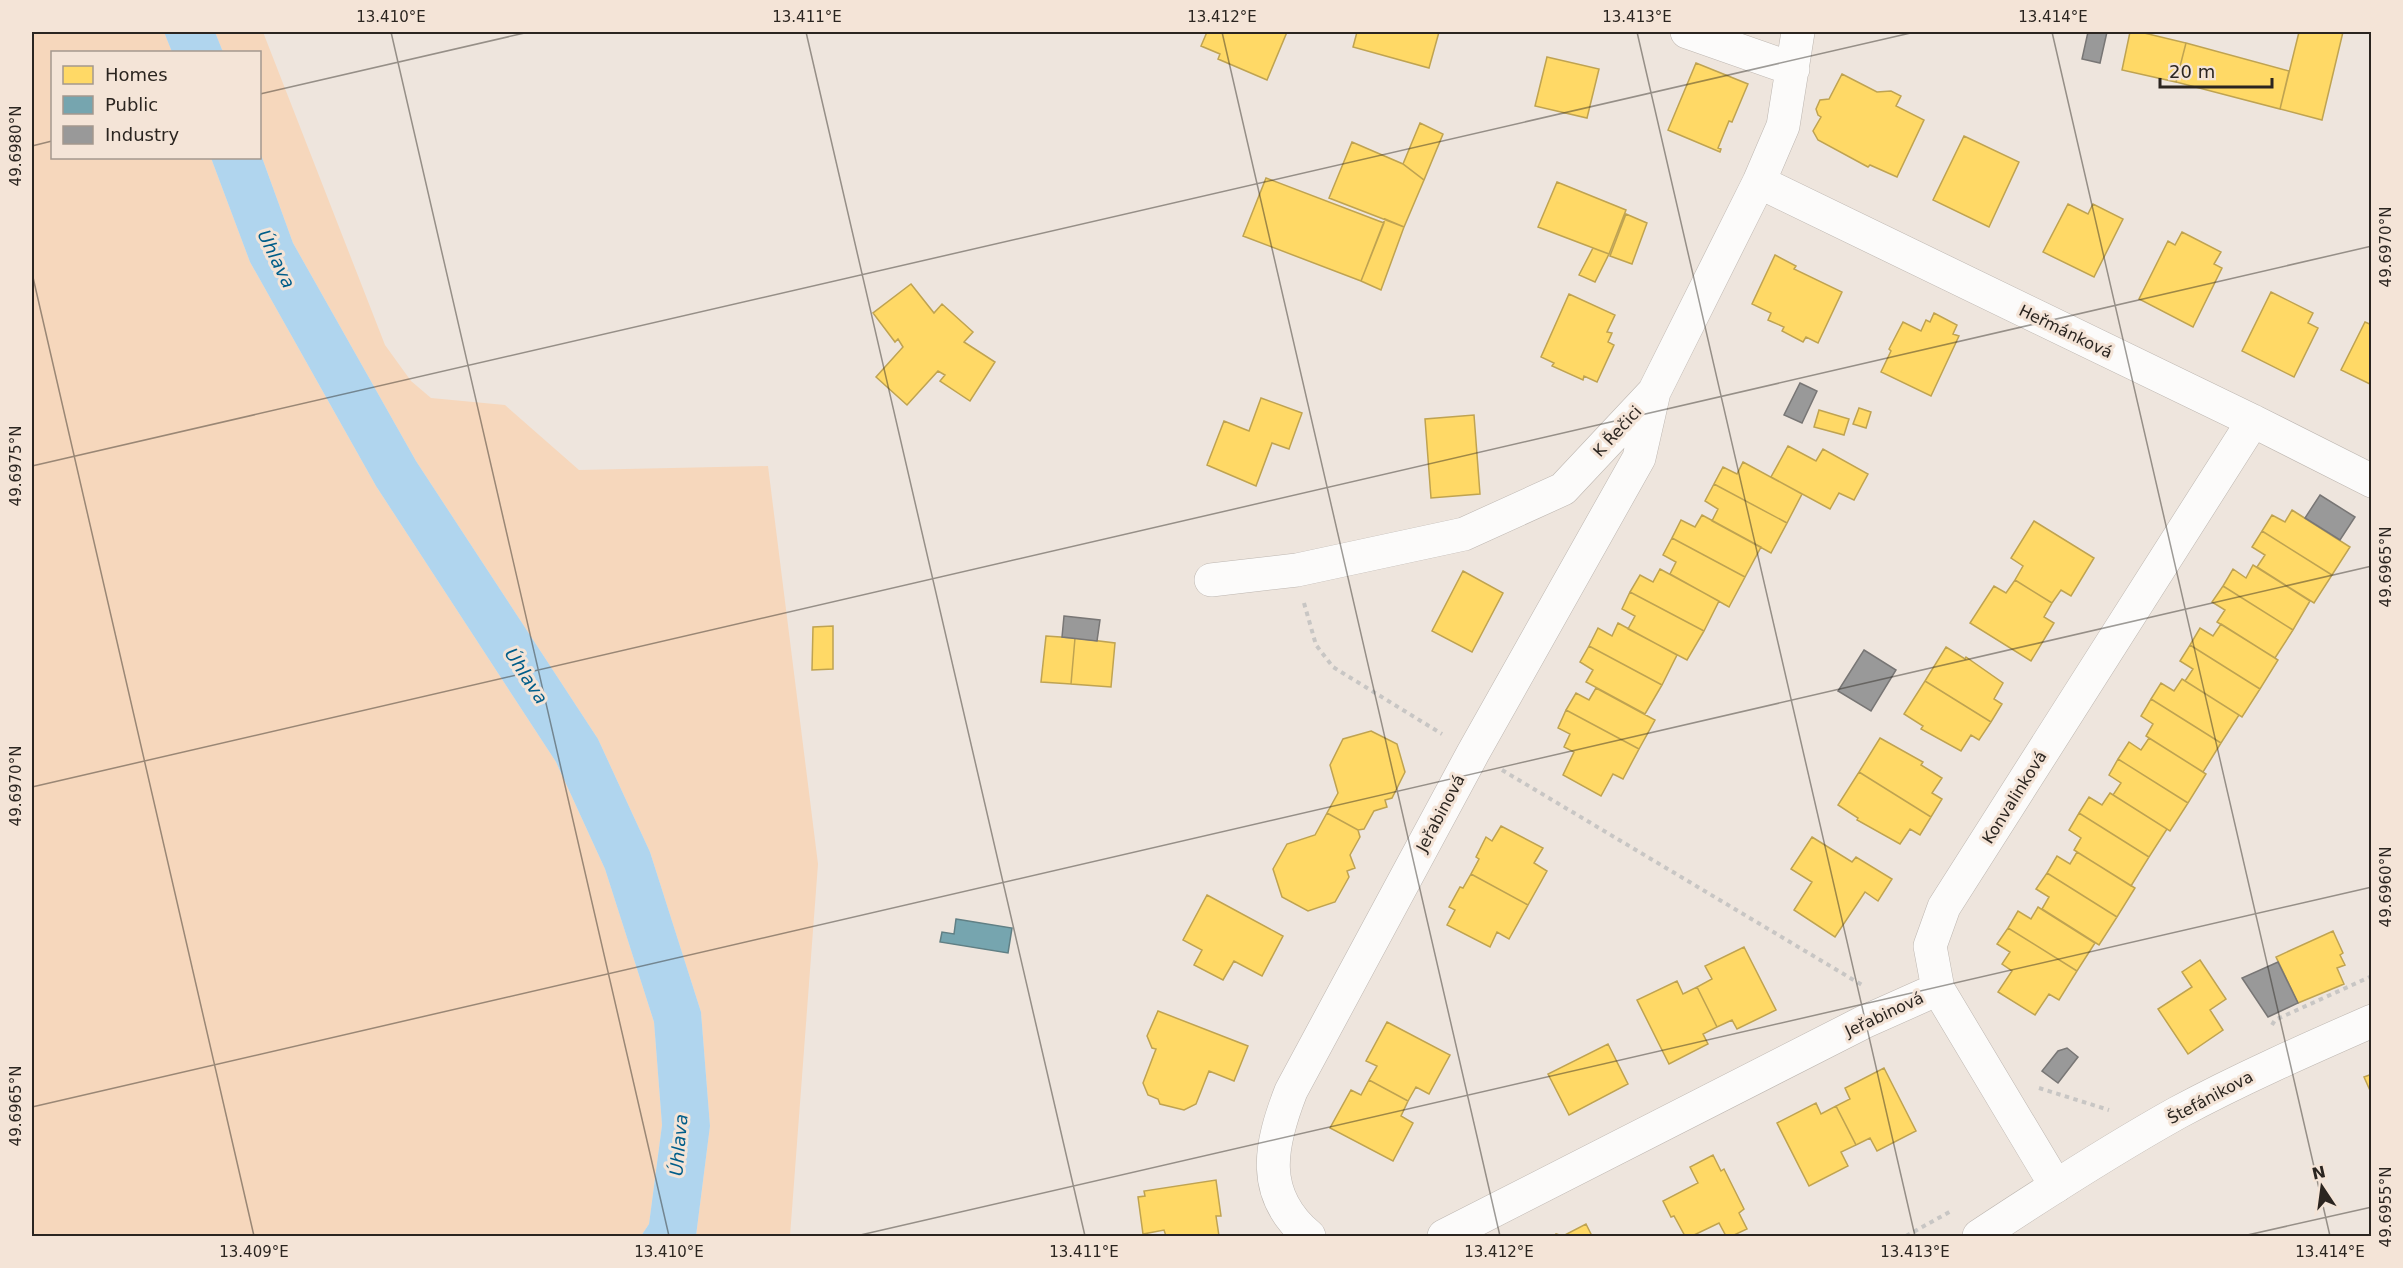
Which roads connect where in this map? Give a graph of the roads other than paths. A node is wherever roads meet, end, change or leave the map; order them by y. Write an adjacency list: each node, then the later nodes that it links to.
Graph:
1 (1687, 32): 3 (street)
2 (1798, 32): 3 (street, K Řečici)
3 (1793, 69): 4 (street, K Řečici)
4 (1759, 182): 5 (street, K Řečici); 6 (street, Heřmánková)
5 (1654, 392): 8 (street, K Řečici); 12 (street, Jeřabinová)
6 (2253, 421): 7 (street, Heřmánková); 9 (street, Konvalinková)
7 (2372, 481)
8 (1211, 580)
9 (1938, 989): 11 (street, Konvalinková); 13 (street, Jeřabinová)
10 (2372, 1021): 11 (street, Štefánikova)
11 (2056, 1186): 14 (street, Štefánikova)
12 (1310, 1236)
13 (1444, 1236)
14 (1979, 1236)

